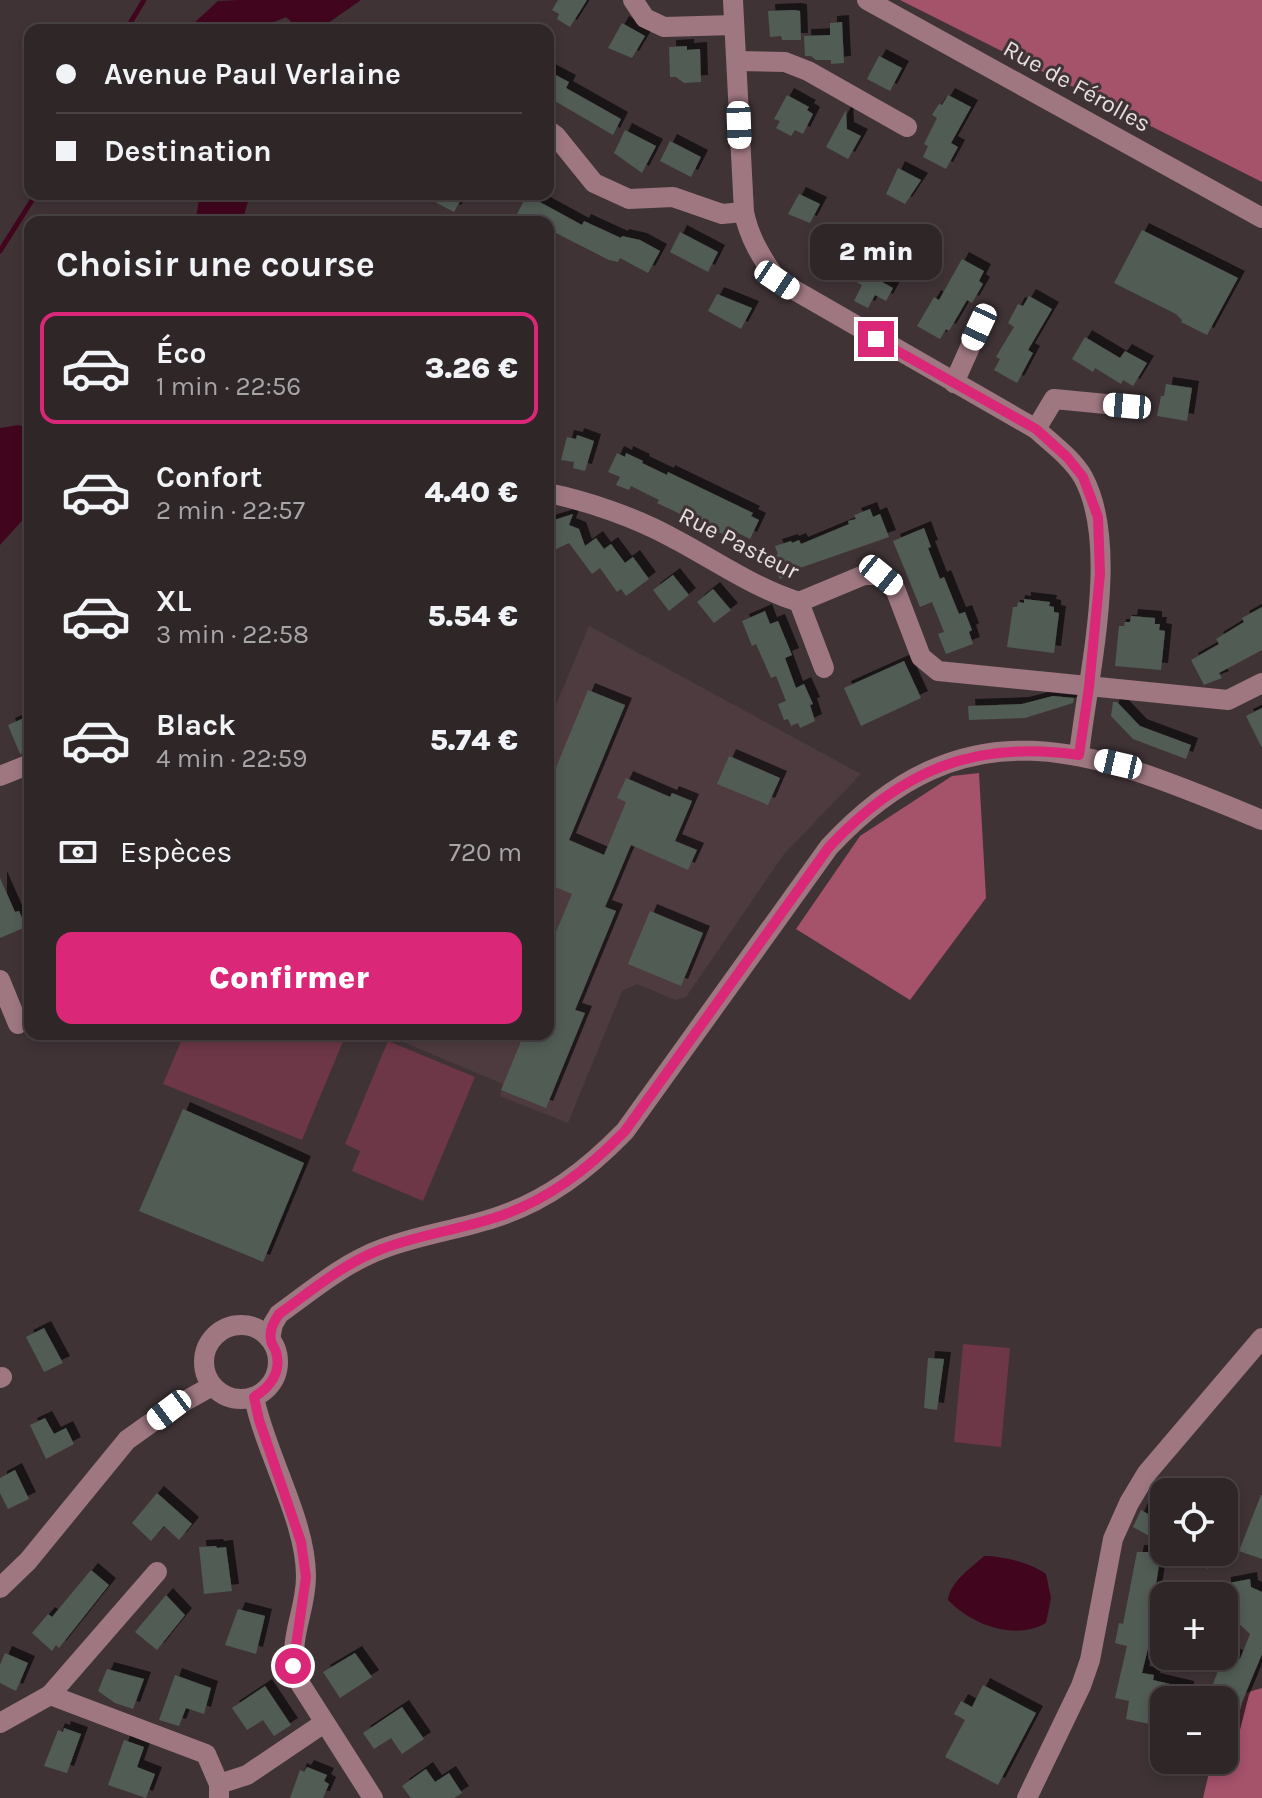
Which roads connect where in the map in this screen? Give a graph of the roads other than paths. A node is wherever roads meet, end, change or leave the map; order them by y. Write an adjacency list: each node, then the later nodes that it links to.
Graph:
1 (633, 0): 4 (street)
2 (733, 0): 4 (street)
3 (867, 0): 9 (street, Rue de Férolles)
4 (734, 25): 5 (street)
5 (737, 61): 6 (street); 8 (street)
6 (907, 127)
7 (554, 134): 8 (street)
8 (744, 212): 11 (street)
9 (1262, 218)
10 (979, 327): 11 (street)
11 (954, 383): 13 (street)
12 (1127, 406): 13 (street)
13 (1036, 429): 18 (street)
14 (554, 494): 15 (street, Rue Pasteur)
15 (799, 602): 16 (street); 18 (street, Rue Pasteur)
16 (824, 668)
17 (1262, 683): 18 (street)
18 (1089, 687): 19 (street)
19 (1079, 755): 22 (street); 26 (street)
20 (24, 766): 21 (street)
21 (0, 776)
22 (1262, 820)
23 (0, 980): 24 (street)
24 (18, 1024)
25 (1262, 1338): 36 (street)
26 (270, 1339): 27 (street); 28 (street)
27 (212, 1386): 28 (street); 30 (street)
28 (254, 1397): 33 (street)
29 (157, 1572): 31 (street)
30 (0, 1588)
31 (50, 1695): 32 (street); 34 (street)
32 (0, 1723)
33 (324, 1723): 34 (street); 35 (street)
34 (219, 1791)
35 (373, 1798)
36 (1027, 1798)

